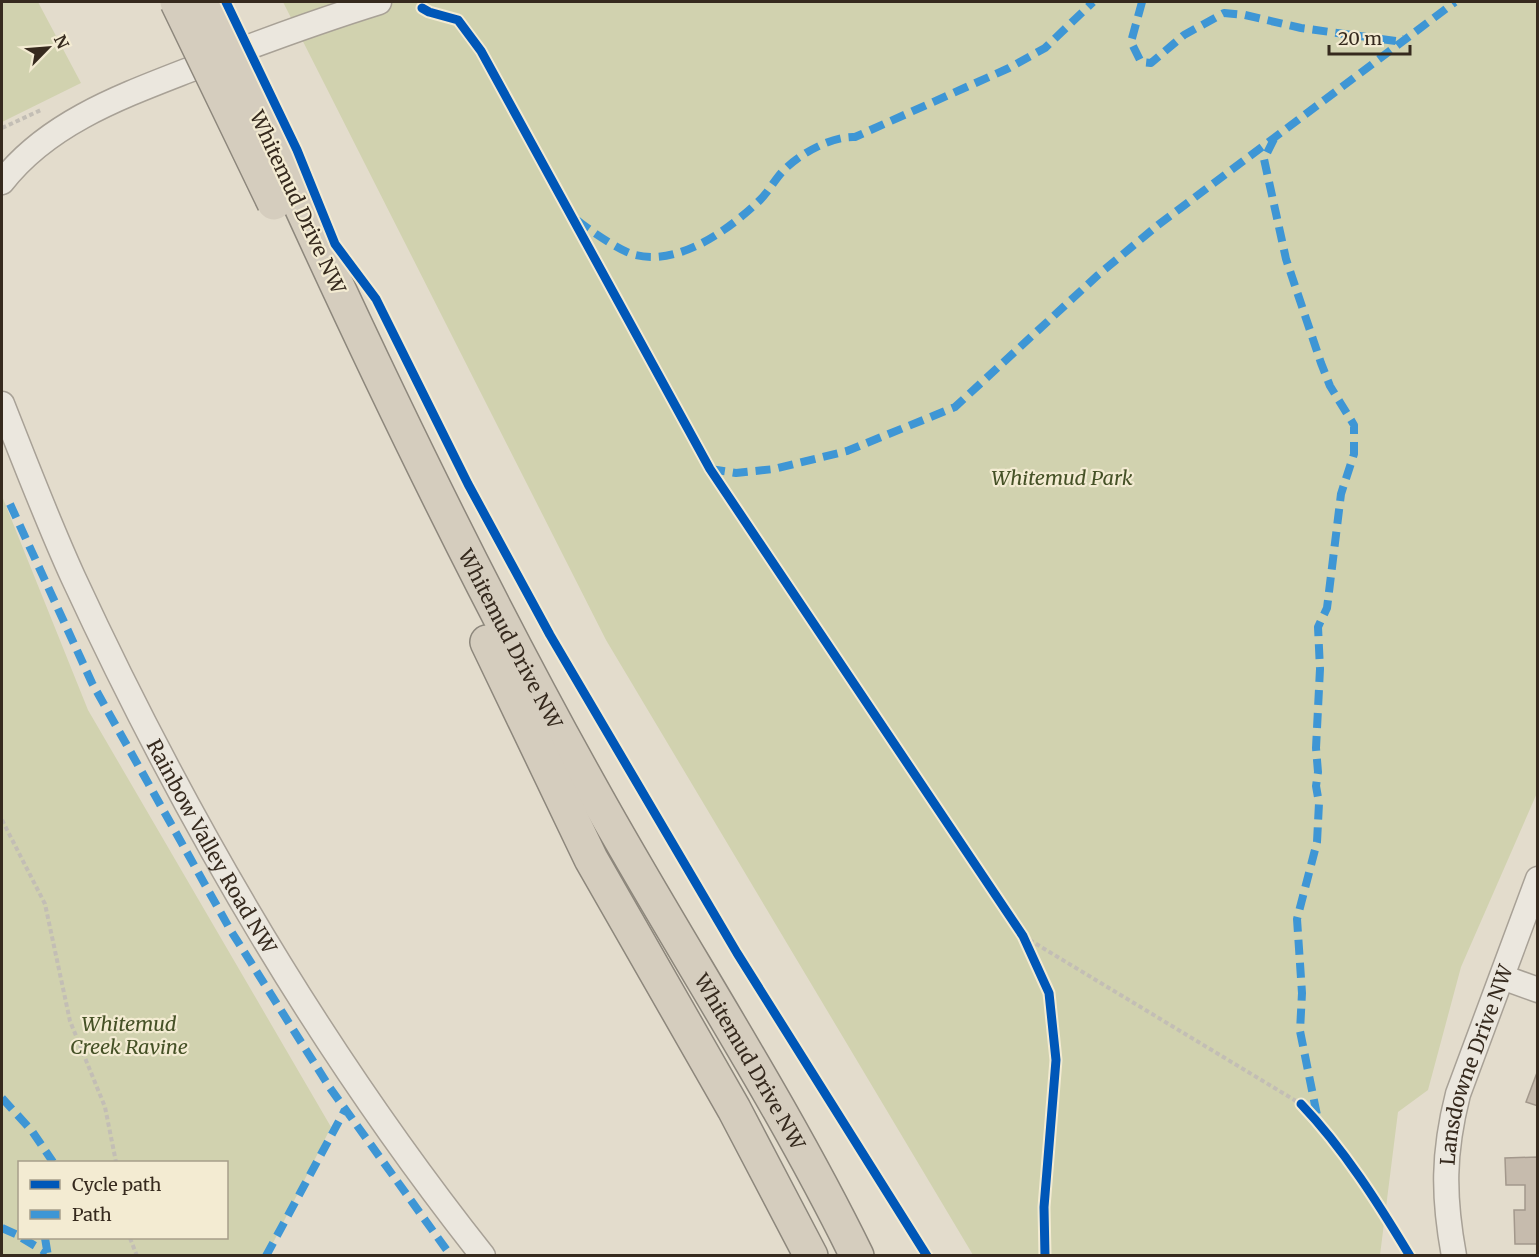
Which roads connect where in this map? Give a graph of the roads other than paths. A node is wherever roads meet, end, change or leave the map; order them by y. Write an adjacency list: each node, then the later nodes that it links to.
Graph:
1 (177, 2): 5 (highway, Whitemud Drive NW, bridge)
2 (204, 2): 5 (highway, Whitemud Drive NW, bridge)
3 (379, 2): 4 (street)
4 (2, 182)
5 (285, 199): 10 (highway, Whitemud Drive NW); 11 (highway, Whitemud Drive NW)
6 (2, 404): 12 (street, Rainbow Valley Road NW)
7 (1538, 879): 8 (street, Lansdowne Drive NW)
8 (1502, 977): 9 (street); 17 (street, Lansdowne Drive NW)
9 (1538, 990)
10 (771, 1177): 13 (highway); 14 (highway, Whitemud Drive NW)
11 (821, 1184): 15 (highway, Whitemud Drive NW); 16 (highway)
12 (483, 1256)
13 (802, 1256)
14 (811, 1256)
15 (856, 1256)
16 (870, 1256)
17 (1454, 1256)

